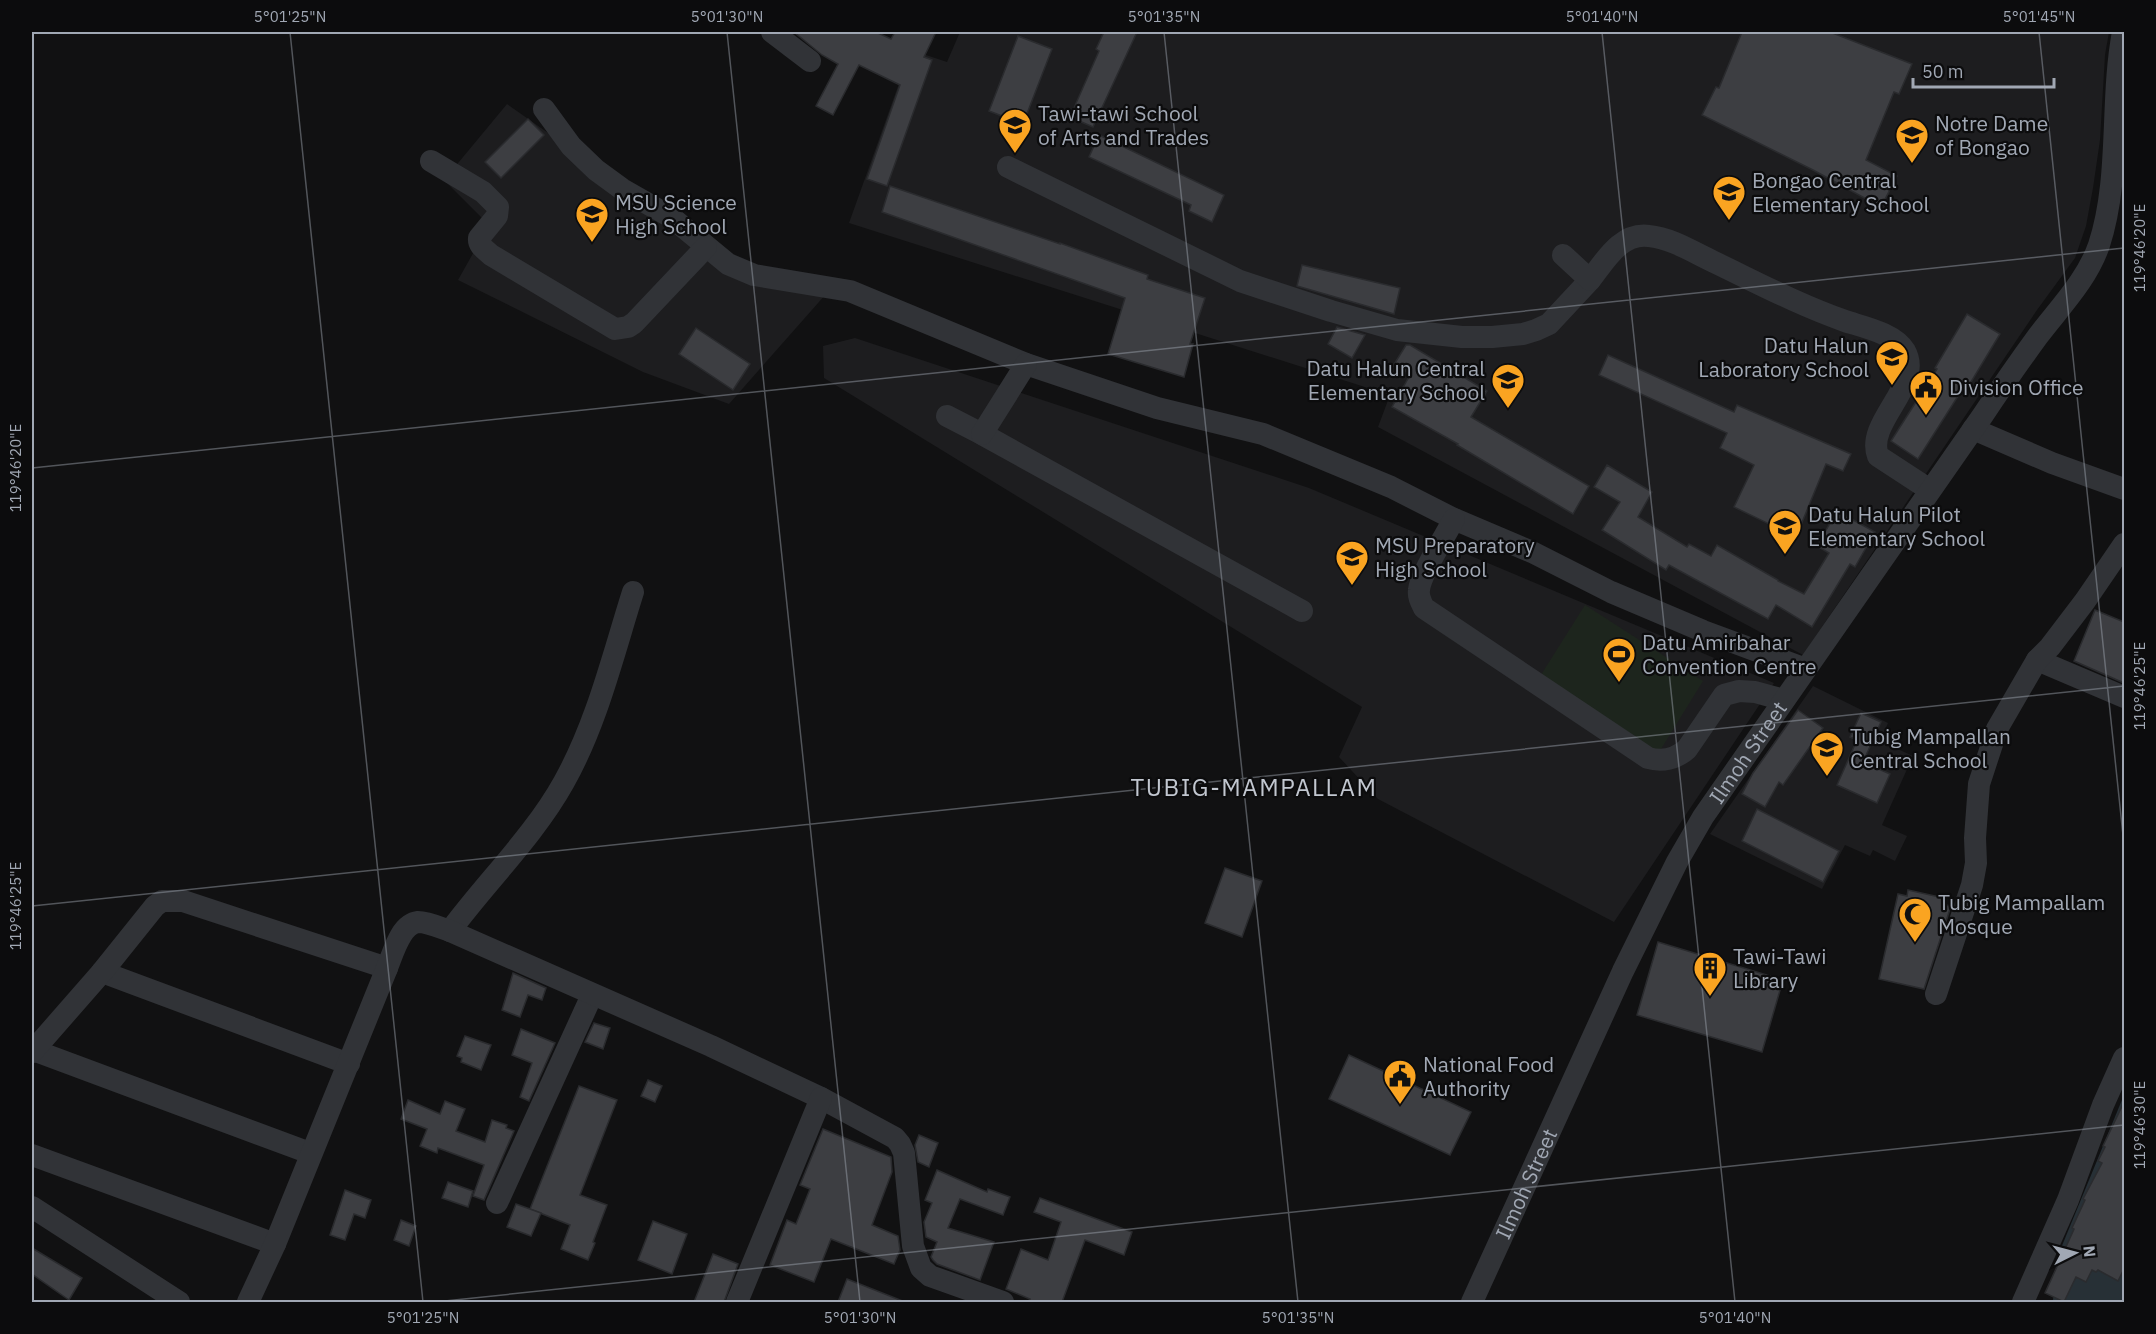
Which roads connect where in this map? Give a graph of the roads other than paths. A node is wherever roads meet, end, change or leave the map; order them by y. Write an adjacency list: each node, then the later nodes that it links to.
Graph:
1 (772, 32): 3 (street)
2 (2123, 32): 12 (street, Ilmoh Street)
3 (810, 61)
4 (544, 109): 7 (street)
5 (431, 161): 7 (street)
6 (1008, 167): 9 (street)
7 (706, 247): 10 (street)
8 (1563, 255): 9 (street)
9 (1590, 280): 15 (street)
10 (1026, 364): 13 (street); 16 (street)
11 (946, 416): 13 (street)
12 (1973, 429): 14 (street); 15 (street, Ilmoh Street)
13 (982, 434): 19 (street)
14 (2124, 489)
15 (1930, 490): 21 (street, Ilmoh Street)
16 (1455, 519): 21 (street); 23 (street)
17 (2124, 544): 20 (street)
18 (633, 592): 24 (street)
19 (1302, 611)
20 (2037, 660): 22 (street); 27 (street)
21 (1806, 669): 23 (street, Ilmoh Street)
22 (2124, 696)
23 (1784, 700): 43 (street, Ilmoh Street)
24 (450, 931): 25 (street); 28 (street)
25 (387, 968): 26 (street); 31 (street)
26 (102, 972): 29 (street); 31 (street)
27 (1936, 994)
28 (592, 995): 32 (street); 35 (street)
29 (32, 1051): 33 (street)
30 (2124, 1058): 44 (street)
31 (349, 1064): 33 (street)
32 (821, 1098): 38 (street); 41 (street)
33 (310, 1153): 37 (street)
34 (32, 1155): 37 (street)
35 (497, 1203)
36 (32, 1207): 39 (street)
37 (275, 1244): 40 (street)
38 (949, 1293): 42 (street)
39 (179, 1302)
40 (248, 1302)
41 (737, 1302)
42 (1003, 1302)
43 (1472, 1302)
44 (2023, 1302)

